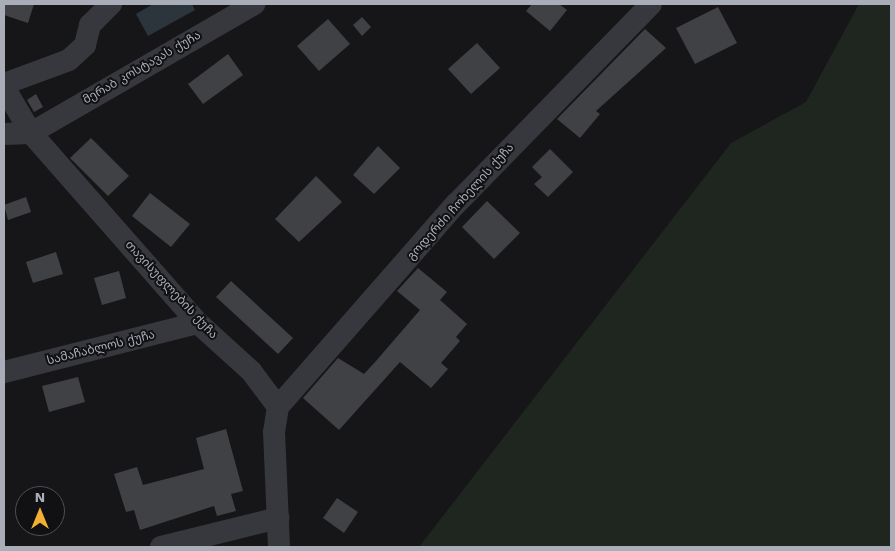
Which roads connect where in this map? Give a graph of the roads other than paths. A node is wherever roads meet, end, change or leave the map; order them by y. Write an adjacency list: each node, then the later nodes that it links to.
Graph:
1 (111, 4): 4 (street)
2 (254, 4): 5 (street, მერაბ კოსტავას ქუჩა)
3 (651, 4): 9 (street, გოდერძი ჩოხელის ქუჩა)
4 (4, 85): 5 (street, თავისუფლების ქუჩა)
5 (31, 133): 6 (street); 7 (street, თავისუფლების ქუჩა)
6 (4, 134)
7 (198, 324): 8 (street, სამაჩაბლოს ქუჩა); 9 (street, თავისუფლების ქუჩა)
8 (4, 372)
9 (278, 408): 10 (street)
10 (278, 518): 11 (street); 12 (street)
11 (161, 547)
12 (279, 547)

